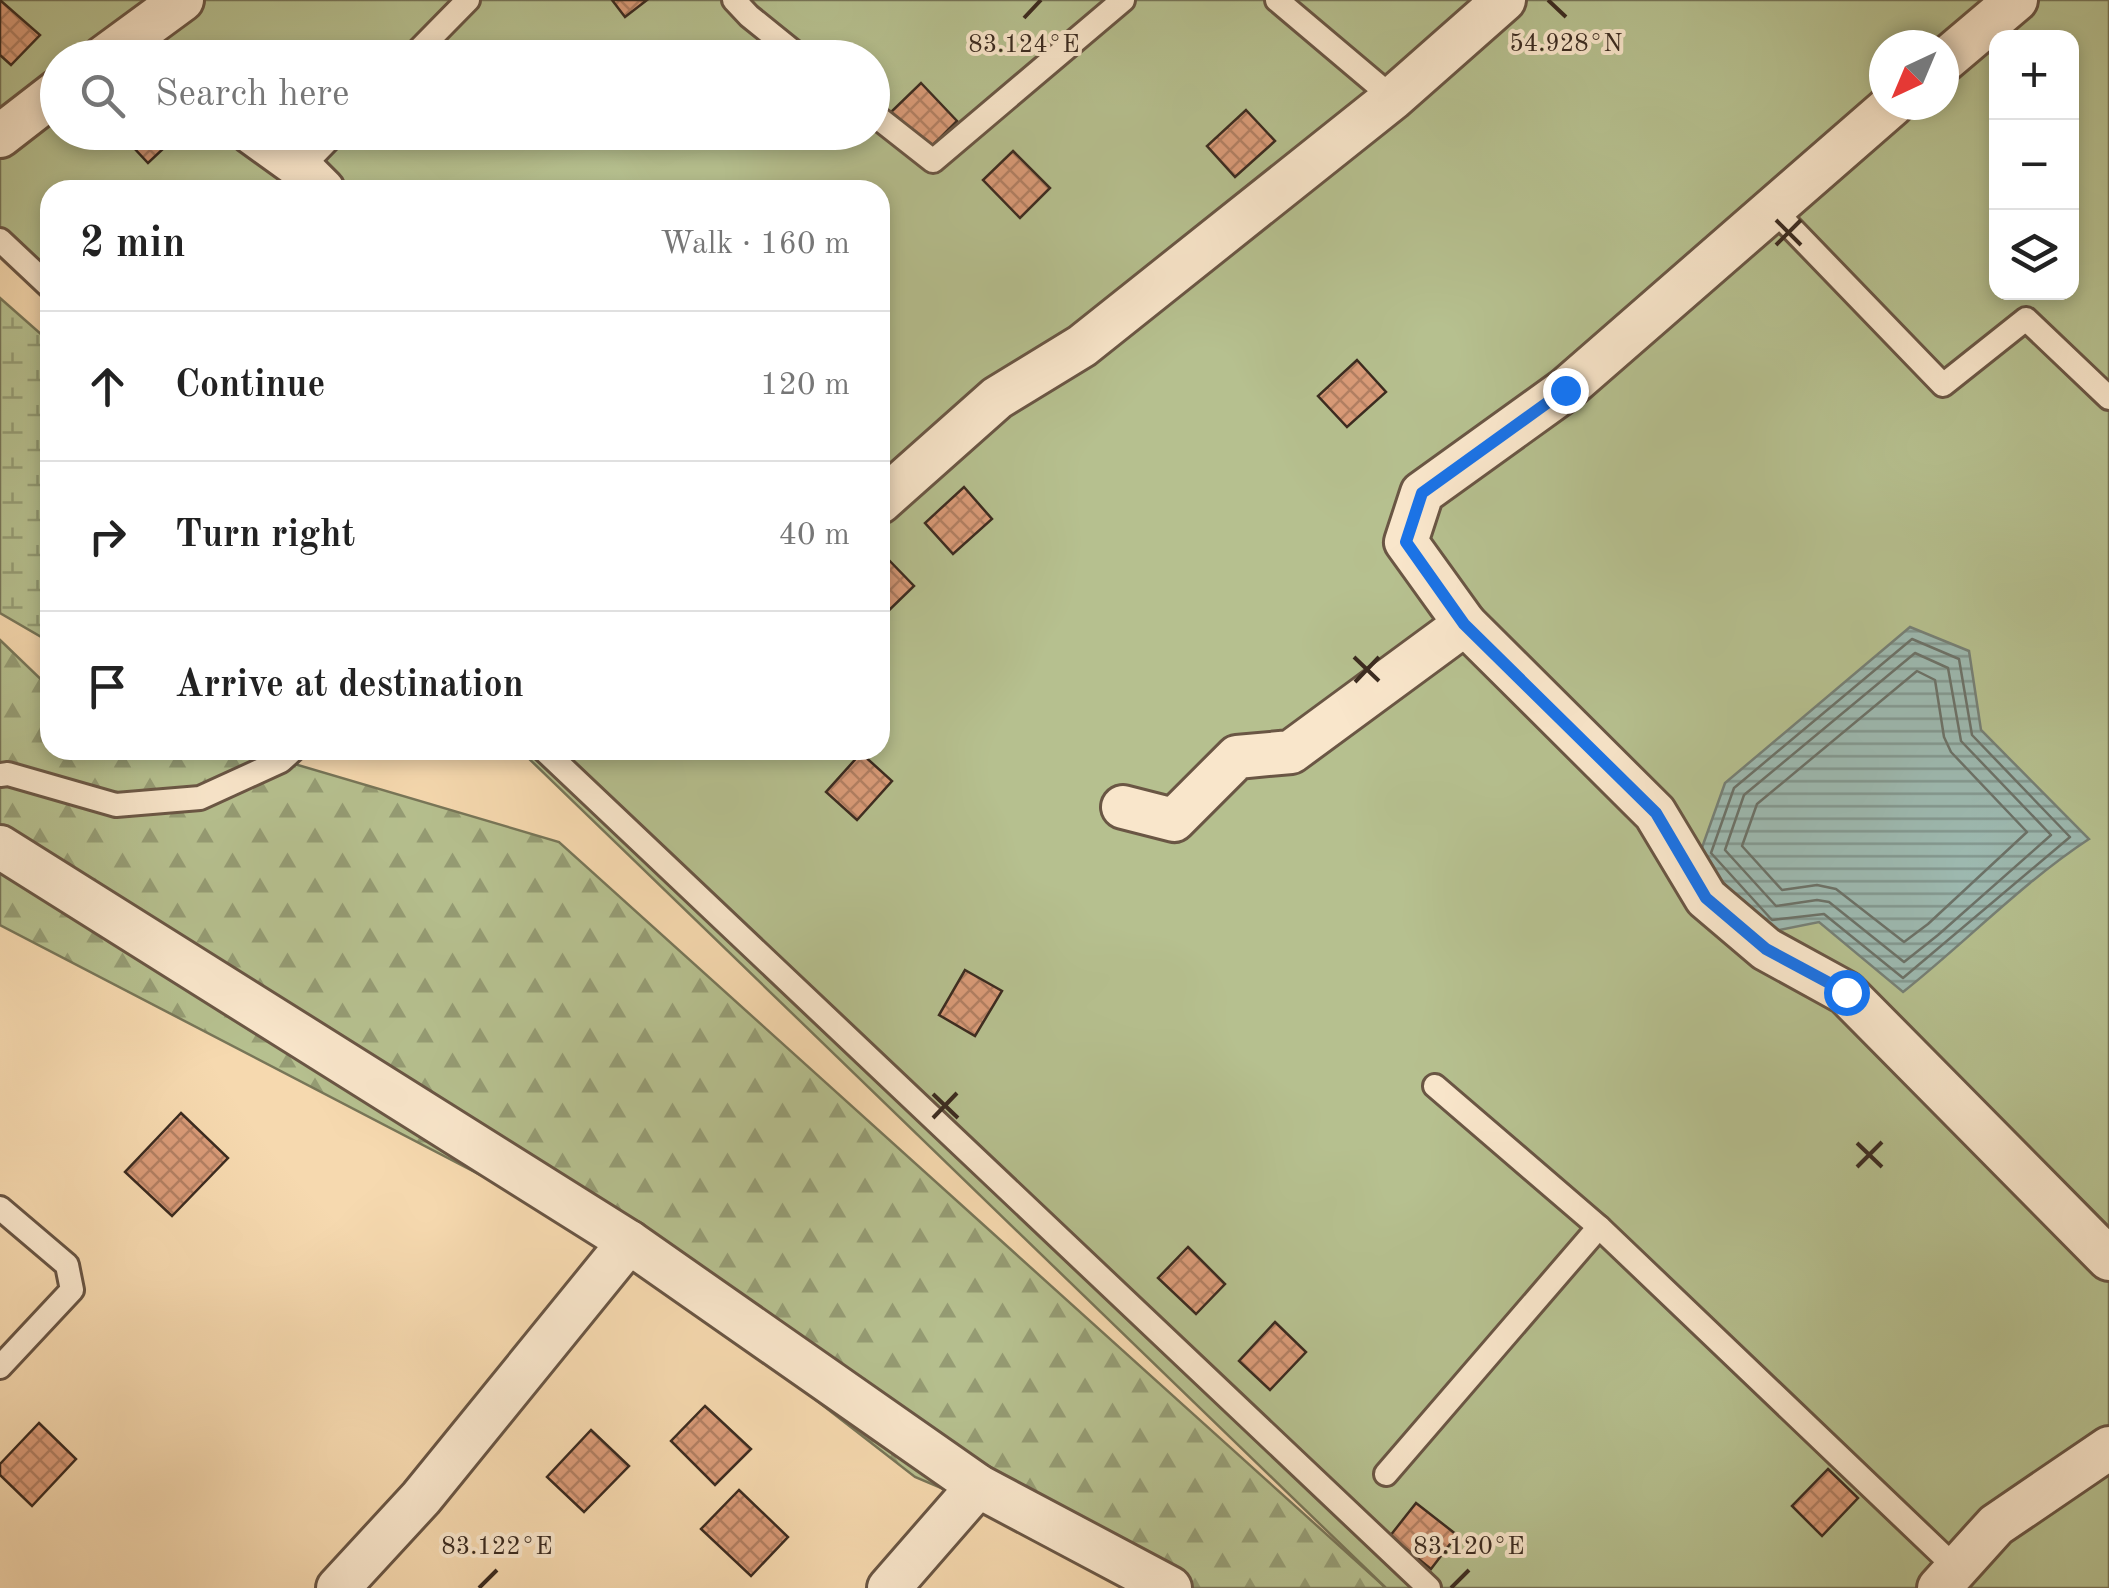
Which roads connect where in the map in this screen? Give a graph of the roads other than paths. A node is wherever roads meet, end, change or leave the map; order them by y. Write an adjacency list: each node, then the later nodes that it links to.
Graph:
1 (182, 0): 9 (street)
2 (468, 0): 10 (lane)
3 (768, 0): 8 (lane)
4 (1123, 0): 16 (lane)
5 (1278, 0): 13 (lane)
6 (1504, 0): 13 (street)
7 (2016, 0): 12 (street)
8 (741, 8): 11 (lane)
9 (138, 40)
10 (429, 40)
11 (779, 40)
12 (1959, 48)
13 (1393, 98): 25 (street)
14 (40, 105): 17 (street)
15 (1874, 120): 21 (street)
16 (890, 128)
17 (0, 136)
18 (274, 150): 20 (street)
19 (327, 150): 20 (lane)
20 (312, 179)
21 (1771, 207): 24 (lane); 26 (street)
22 (0, 240): 23 (lane)
23 (40, 278)
24 (2109, 398)
25 (890, 493)
26 (1464, 624): 30 (street); 36 (street)
27 (283, 760): 29 (lane)
28 (555, 760): 45 (lane)
29 (0, 775)
30 (1123, 808)
31 (0, 847): 35 (street)
32 (1436, 1086): 34 (lane)
33 (0, 1208): 37 (lane)
34 (1599, 1227): 39 (lane); 41 (lane)
35 (630, 1242): 40 (street); 42 (street)
36 (2109, 1259)
37 (0, 1367)
38 (2109, 1448): 41 (street)
39 (1386, 1474)
40 (978, 1486): 43 (street); 44 (street)
41 (1948, 1578)
42 (338, 1588)
43 (889, 1588)
44 (1170, 1588)
45 (1429, 1588)

